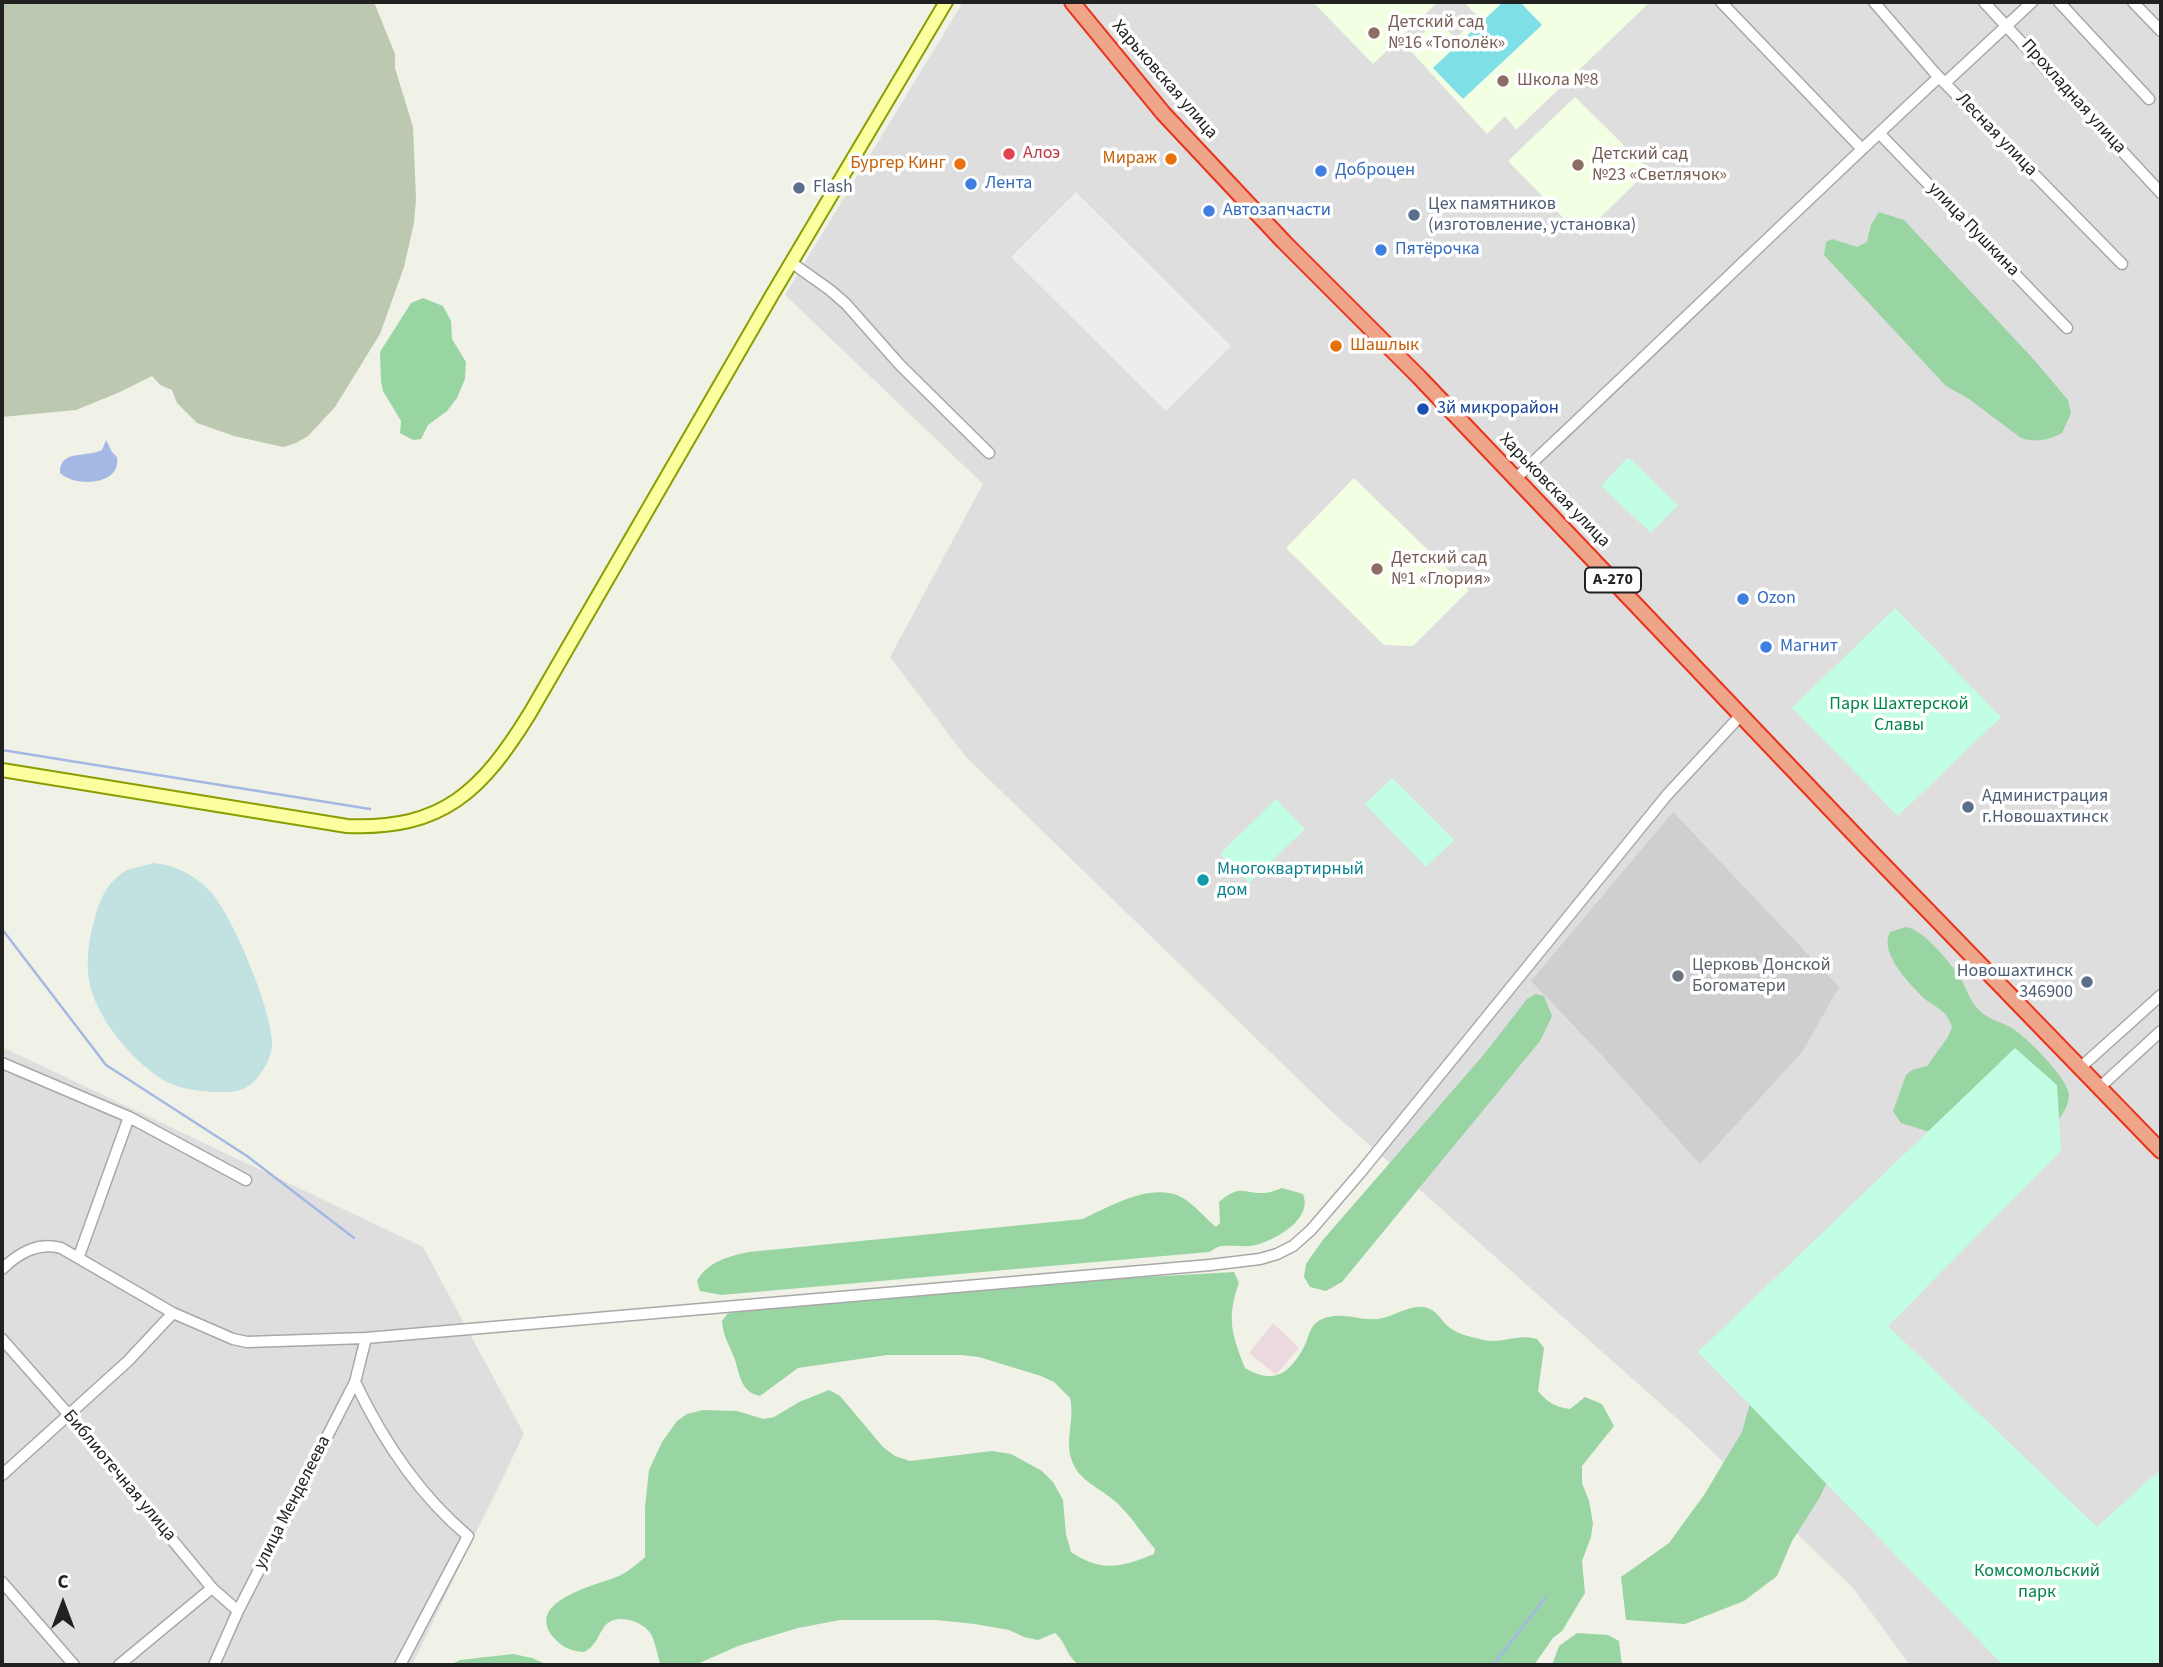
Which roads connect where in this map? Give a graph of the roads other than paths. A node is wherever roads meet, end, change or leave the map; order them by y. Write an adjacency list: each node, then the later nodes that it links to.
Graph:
1 (946, 2): 16 (main road)
2 (1072, 2): 20 (highway, Харьковская улица / А-270)
3 (1721, 2): 14 (street)
4 (1874, 2): 11 (street, Лесная улица)
5 (1984, 2): 9 (street, Прохладная улица)
6 (2032, 2): 9 (street)
7 (2059, 2): 12 (street)
8 (2133, 2): 10 (street)
9 (2007, 25): 11 (street); 15 (street, Прохладная улица)
10 (2161, 30)
11 (1942, 80): 13 (street); 17 (street, Лесная улица)
12 (2149, 99)
13 (1879, 133): 14 (street); 18 (street, улица Пушкина)
14 (1862, 149): 20 (street)
15 (2161, 193)
16 (792, 263): 19 (street); 22 (main road)
17 (2122, 264)
18 (2067, 328)
19 (989, 453)
20 (1515, 479): 21 (highway, Харьковская улица / А-270)
21 (1741, 715): 26 (highway, Харьковская улица / А-270); 34 (street)
22 (2, 770)
23 (2161, 995): 26 (street)
24 (2161, 1031): 27 (street)
25 (2, 1063): 28 (street)
26 (2081, 1068): 27 (highway, Харьковская улица / А-270)
27 (2100, 1087): 29 (highway, Харьковская улица / А-270)
28 (129, 1117): 30 (street); 31 (street)
29 (2161, 1151)
30 (246, 1180)
31 (79, 1256): 32 (street); 33 (street)
32 (2, 1269)
33 (173, 1312): 34 (street); 37 (street)
34 (366, 1338): 36 (street, улица Менделеева)
35 (2, 1339): 37 (street, Библиотечная улица)
36 (355, 1382): 41 (street, улица Менделеева); 45 (street)
37 (69, 1415): 38 (street); 40 (street, Библиотечная улица)
38 (2, 1475)
39 (2, 1582): 42 (street)
40 (212, 1587): 41 (street, Библиотечная улица); 43 (street)
41 (238, 1611): 44 (street, улица Менделеева)
42 (74, 1665)
43 (120, 1665)
44 (214, 1665)
45 (400, 1665)

